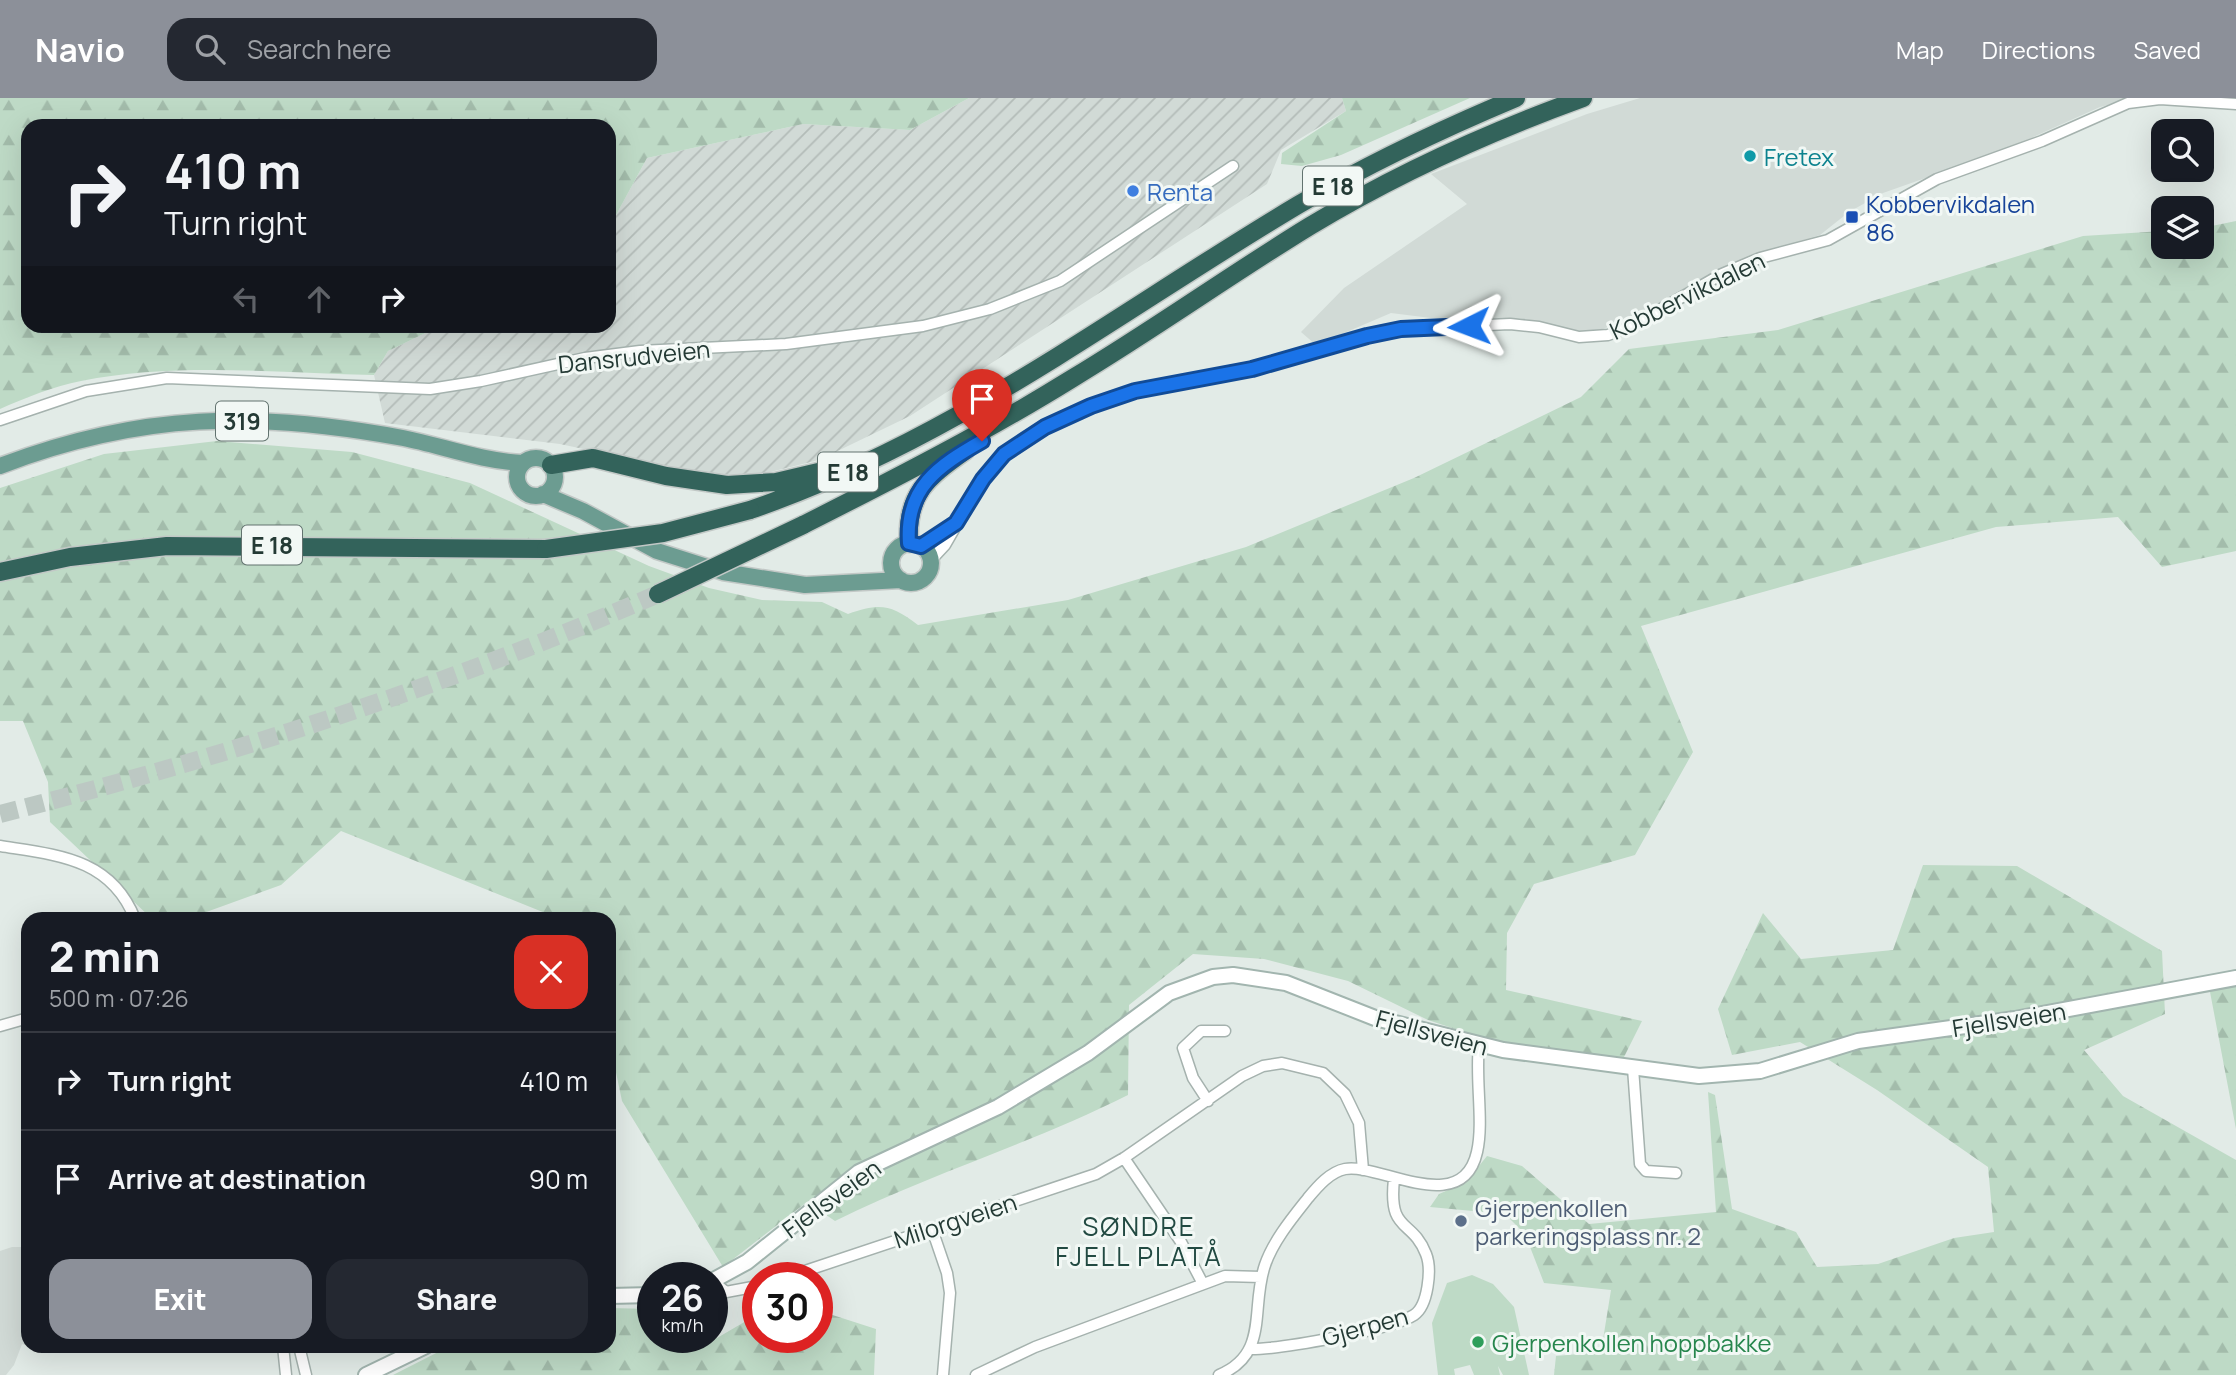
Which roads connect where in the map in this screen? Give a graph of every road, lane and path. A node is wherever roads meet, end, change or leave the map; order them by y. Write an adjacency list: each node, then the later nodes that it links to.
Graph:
1 (1516, 98): 7 (highway, E 18)
2 (1583, 98): 5 (highway, E 18)
3 (2236, 104): 12 (street, Kobbervikdalen)
4 (1233, 166): 6 (street, Dansrudveien)
5 (1074, 378): 13 (highway, E 18); 18 (highway, E 18, bridge)
6 (0, 420)
7 (942, 426): 8 (highway, E 18); 15 (highway, E 18, bridge)
8 (551, 465): 10 (main road, 319); 11 (main road)
9 (0, 466): 10 (main road, 319)
10 (520, 470): 11 (main road, 319)
11 (549, 489): 17 (main road, 319)
12 (956, 523): 13 (street, Kobbervikdalen); 13 (street, Kobbervikdalen)
13 (920, 550): 14 (main road); 16 (main road, 319)
14 (891, 562): 16 (main road); 17 (main road)
15 (0, 572)
16 (901, 580): 17 (main road, 319)
17 (864, 581)
18 (658, 594)
19 (0, 846): 20 (street)
20 (132, 912)
21 (2236, 978): 26 (main road, Fjellsveien)
22 (21, 1020): 23 (street)
23 (0, 1026)
24 (1225, 1031): 27 (street)
25 (1479, 1045): 26 (main road, Fjellsveien); 31 (street); 34 (main road, Fjellsveien)
26 (1633, 1068): 30 (street)
27 (1208, 1101): 28 (street, Milorgveien); 29 (street, Milorgveien)
28 (1124, 1158): 32 (street, Milorgveien); 36 (street)
29 (1363, 1170): 31 (street); 35 (street)
30 (1676, 1173)
31 (1394, 1179): 39 (street, Gjerpen)
32 (932, 1230): 33 (street, Milorgveien); 46 (street)
33 (828, 1262)
34 (728, 1273)
35 (1261, 1277): 36 (street); 39 (street)
36 (1203, 1284): 47 (street)
37 (637, 1295): 38 (main road)
38 (616, 1296)
39 (1251, 1349): 48 (street)
40 (284, 1353): 43 (street)
41 (301, 1353): 44 (street)
42 (412, 1353): 45 (main road)
43 (286, 1375)
44 (306, 1375)
45 (366, 1375)
46 (943, 1375)
47 (976, 1375)
48 (1219, 1375)

